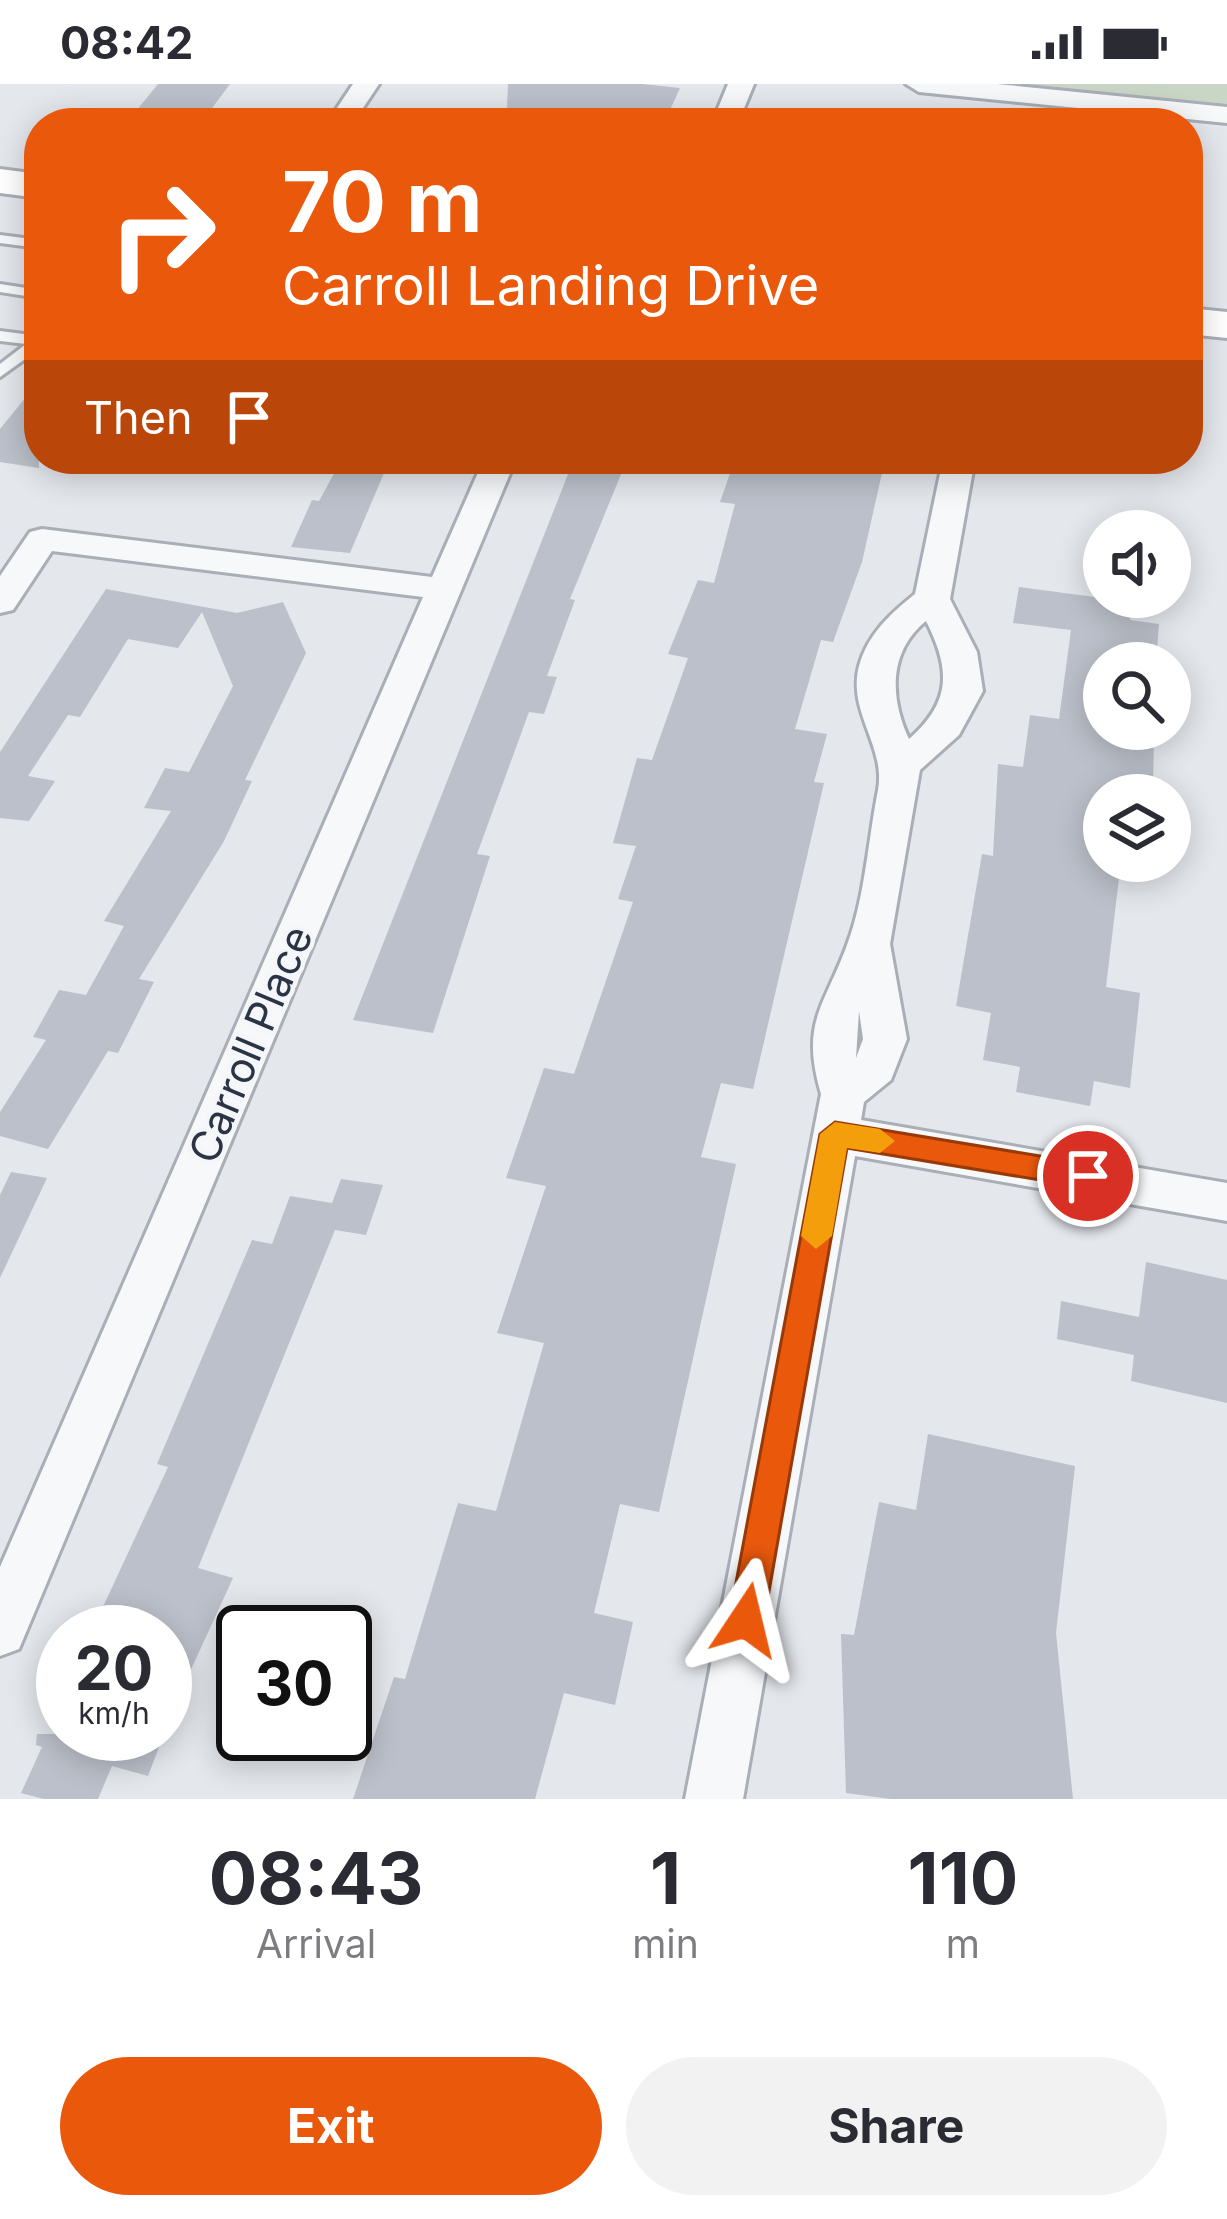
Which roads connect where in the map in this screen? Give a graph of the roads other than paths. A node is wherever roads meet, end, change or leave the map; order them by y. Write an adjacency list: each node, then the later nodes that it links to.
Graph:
1 (919, 84): 2 (street)
2 (1157, 108)
3 (24, 353): 4 (lane)
4 (0, 372)
5 (493, 474): 7 (street, Carroll Place)
6 (956, 474): 8 (street)
7 (443, 590): 9 (street); 13 (street, Carroll Place)
8 (932, 598): 10 (street); 10 (street)
9 (0, 602)
10 (902, 765): 11 (street)
11 (839, 1114): 12 (street); 14 (street)
12 (1223, 1196)
13 (0, 1630)
14 (714, 1799)

